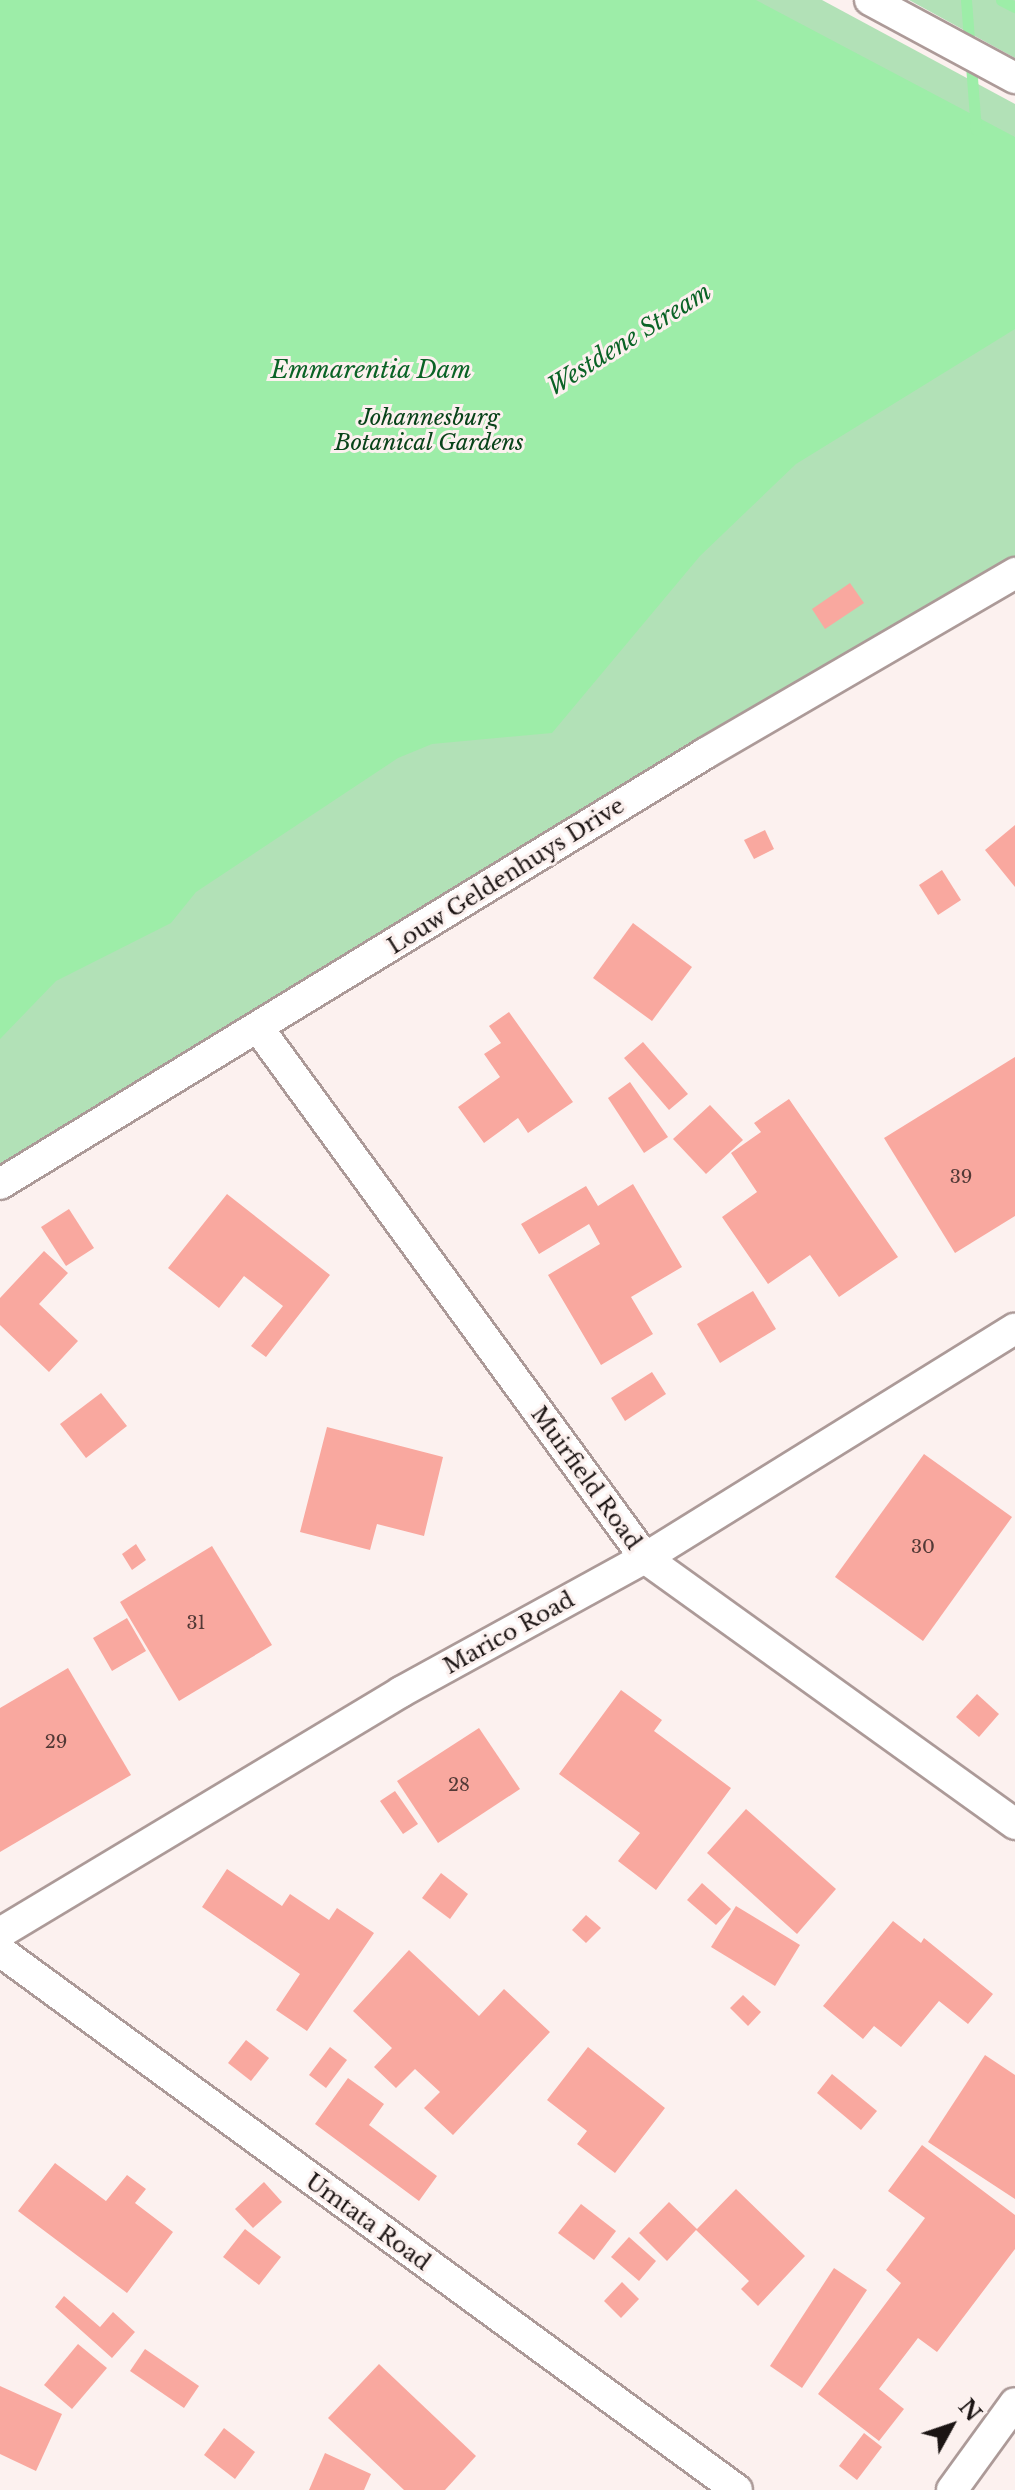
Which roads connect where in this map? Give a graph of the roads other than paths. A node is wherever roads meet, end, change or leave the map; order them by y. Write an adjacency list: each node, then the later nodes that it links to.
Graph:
1 (870, 0): 2 (street)
2 (1015, 78)
3 (1015, 573): 4 (street, Louw Geldenhuys Drive)
4 (259, 1029): 5 (street, Louw Geldenhuys Drive); 7 (street, Muirfield Road)
5 (0, 1184)
6 (1015, 1329): 7 (street, Marico Road)
7 (645, 1558): 8 (street, Muirfield Road); 9 (street, Marico Road)
8 (1015, 1824)
9 (0, 1933)
10 (0, 1951): 12 (street, Umtata Road)
11 (1015, 2403): 13 (street)
12 (737, 2490)
13 (952, 2490)

